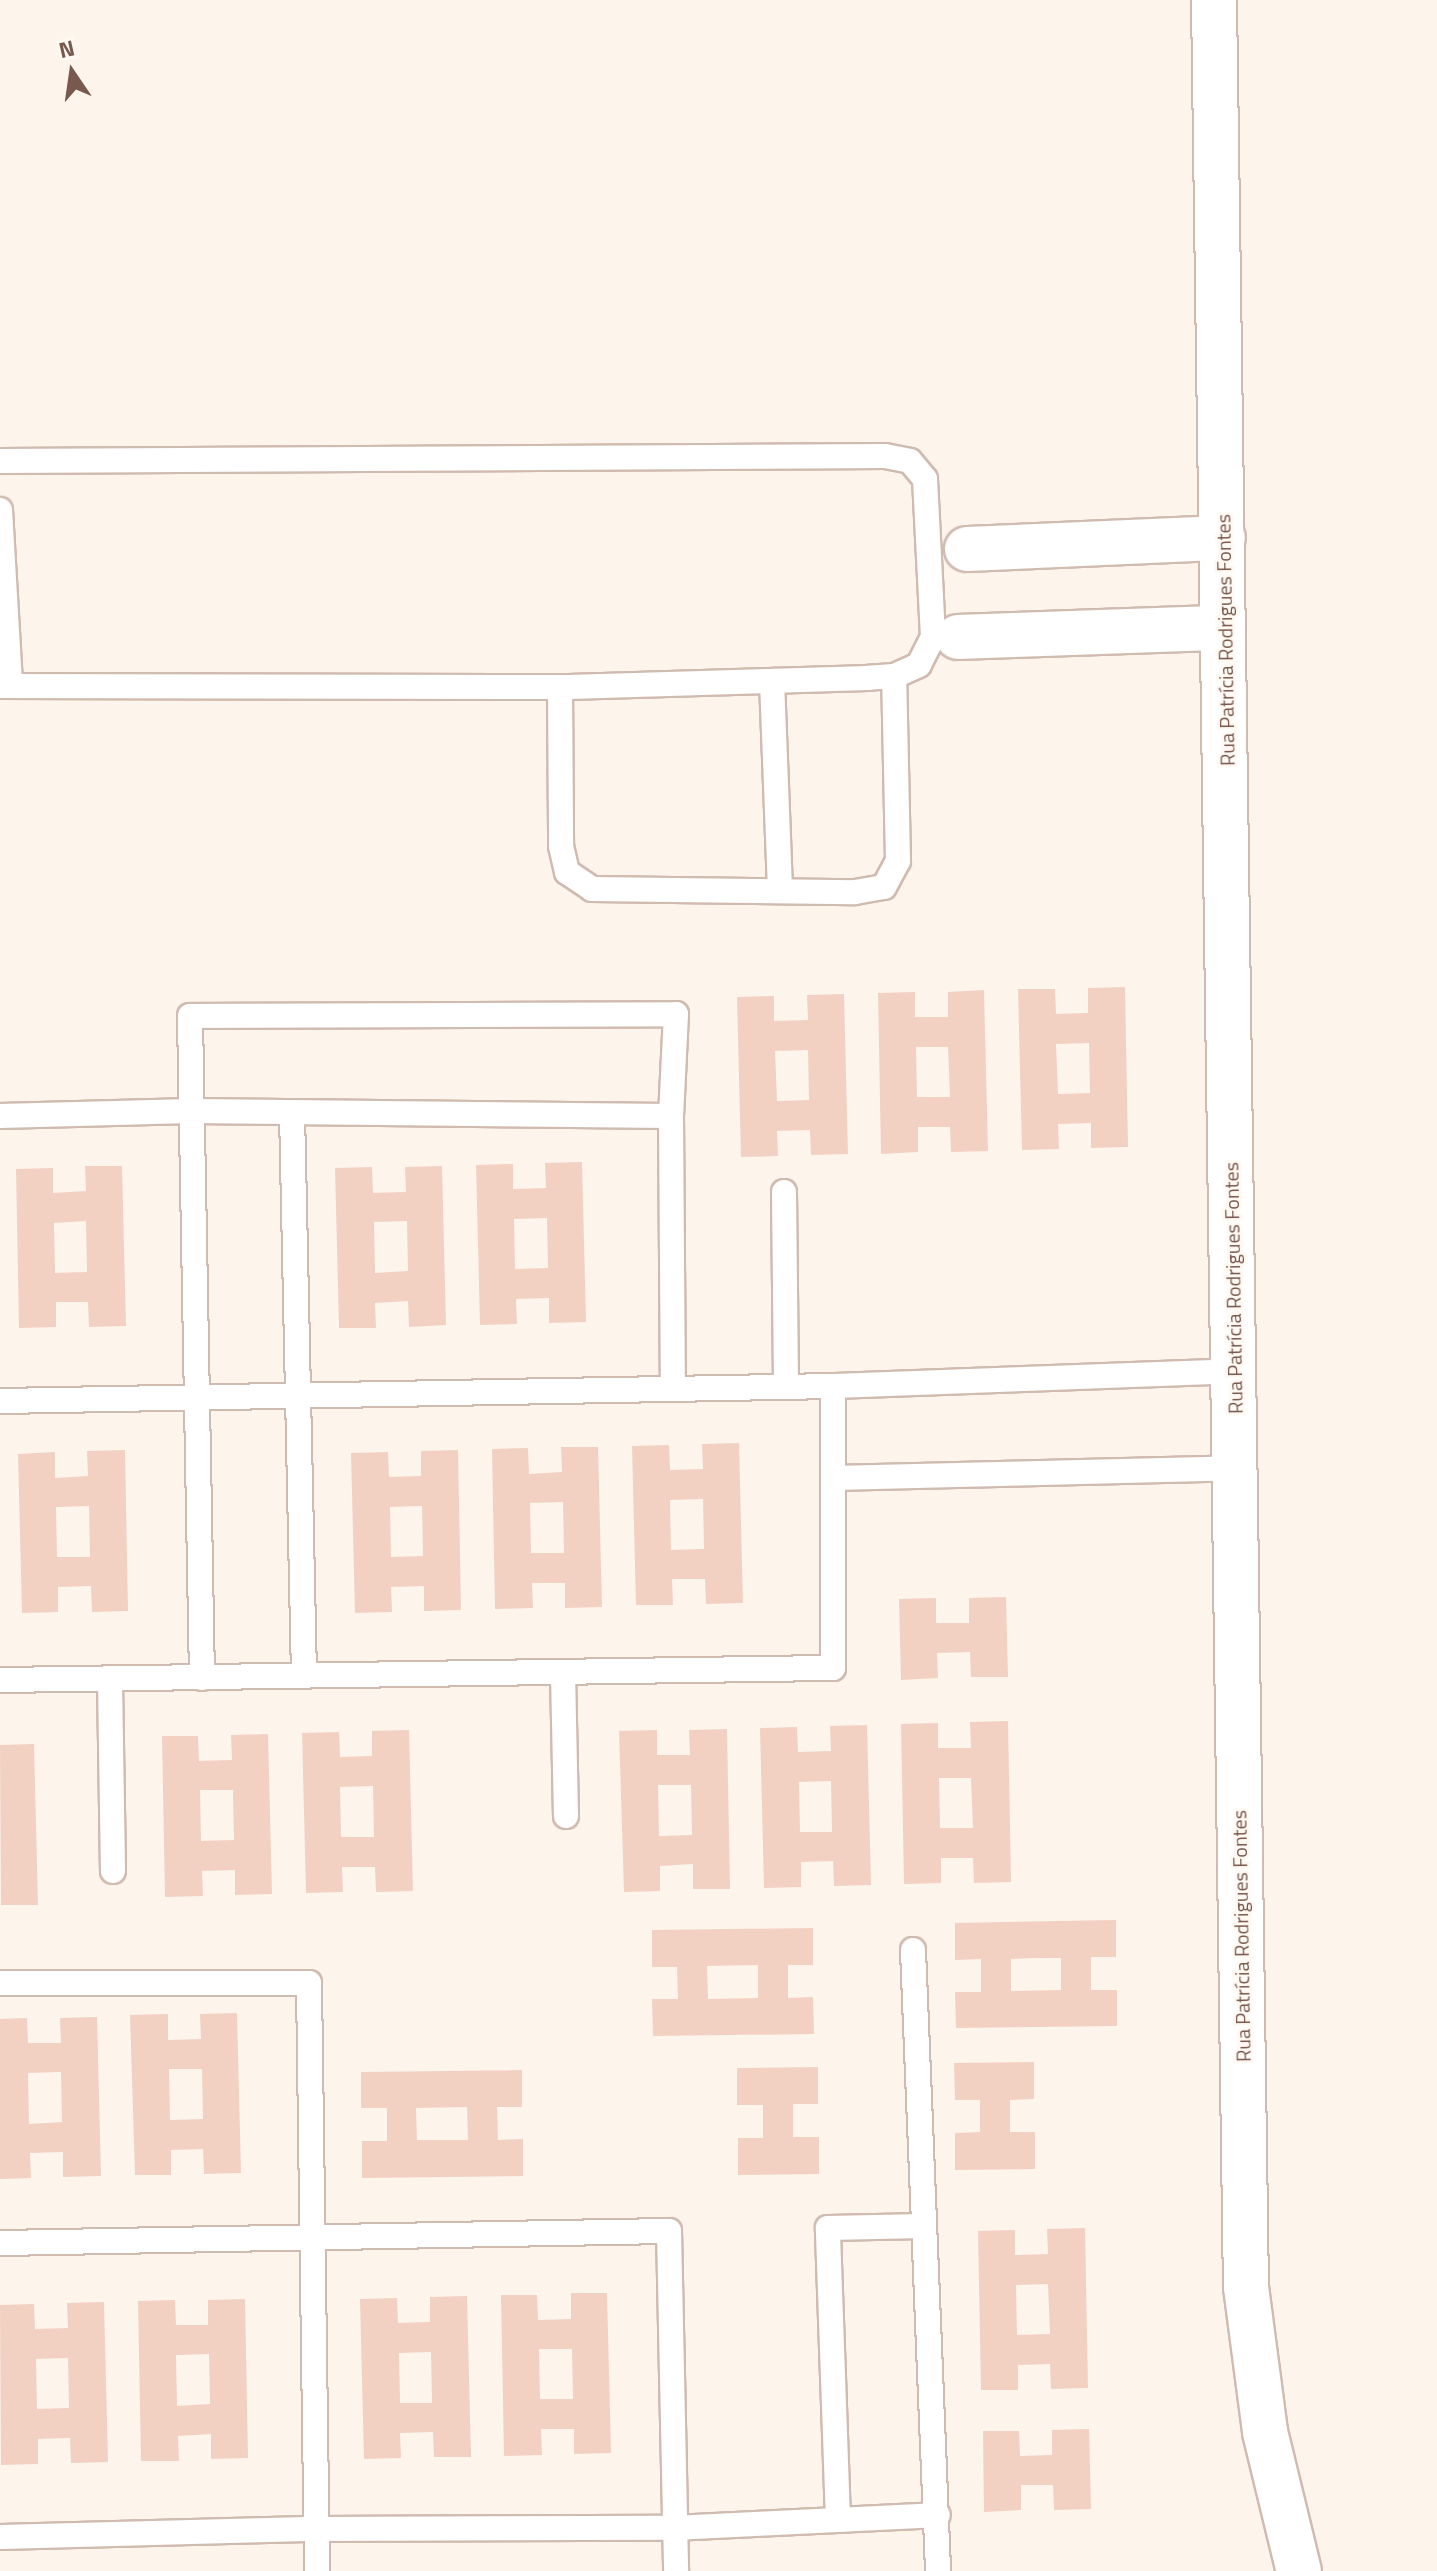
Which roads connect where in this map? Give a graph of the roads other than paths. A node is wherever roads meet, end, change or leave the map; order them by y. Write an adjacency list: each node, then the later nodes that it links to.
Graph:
1 (1214, 0): 4 (street, Rua Patrícia Rodrigues Fontes)
2 (0, 461): 5 (lane)
3 (0, 510): 10 (lane)
4 (1223, 538): 5 (street); 6 (street, Rua Patrícia Rodrigues Fontes)
5 (949, 548): 7 (lane)
6 (1221, 628): 7 (street); 18 (street, Rua Patrícia Rodrigues Fontes)
7 (945, 637): 8 (lane)
8 (894, 676): 9 (lane); 12 (lane)
9 (772, 681): 11 (lane); 12 (lane)
10 (5, 685): 11 (lane)
11 (560, 687): 12 (lane)
12 (780, 889)
13 (191, 1111): 14 (lane); 15 (lane); 16 (lane); 23 (lane)
14 (292, 1112): 16 (lane); 22 (lane)
15 (0, 1116)
16 (671, 1116): 21 (lane)
17 (784, 1192): 19 (lane)
18 (1235, 1371): 20 (lane); 25 (street, Rua Patrícia Rodrigues Fontes)
19 (786, 1384): 20 (lane); 21 (lane)
20 (833, 1386): 26 (lane)
21 (673, 1388): 22 (lane)
22 (298, 1393): 23 (lane); 28 (lane)
23 (195, 1394): 24 (lane); 29 (lane)
24 (0, 1401)
25 (1235, 1468): 26 (lane); 47 (street, Rua Patrícia Rodrigues Fontes)
26 (835, 1478): 27 (lane)
27 (563, 1673): 28 (lane); 32 (lane)
28 (304, 1676): 29 (lane)
29 (202, 1678): 31 (lane)
30 (0, 1680): 31 (lane)
31 (110, 1681): 33 (lane)
32 (566, 1816)
33 (113, 1871)
34 (913, 1950): 36 (lane)
35 (0, 1983): 37 (lane)
36 (924, 2226): 39 (lane); 40 (lane)
37 (311, 2241): 38 (lane); 41 (lane); 42 (lane)
38 (0, 2243)
39 (938, 2515): 40 (lane); 46 (lane)
40 (838, 2520): 41 (lane)
41 (675, 2528): 42 (lane); 45 (lane)
42 (316, 2529): 43 (lane); 44 (lane)
43 (0, 2537)
44 (317, 2571)
45 (676, 2571)
46 (938, 2571)
47 (1299, 2571)

